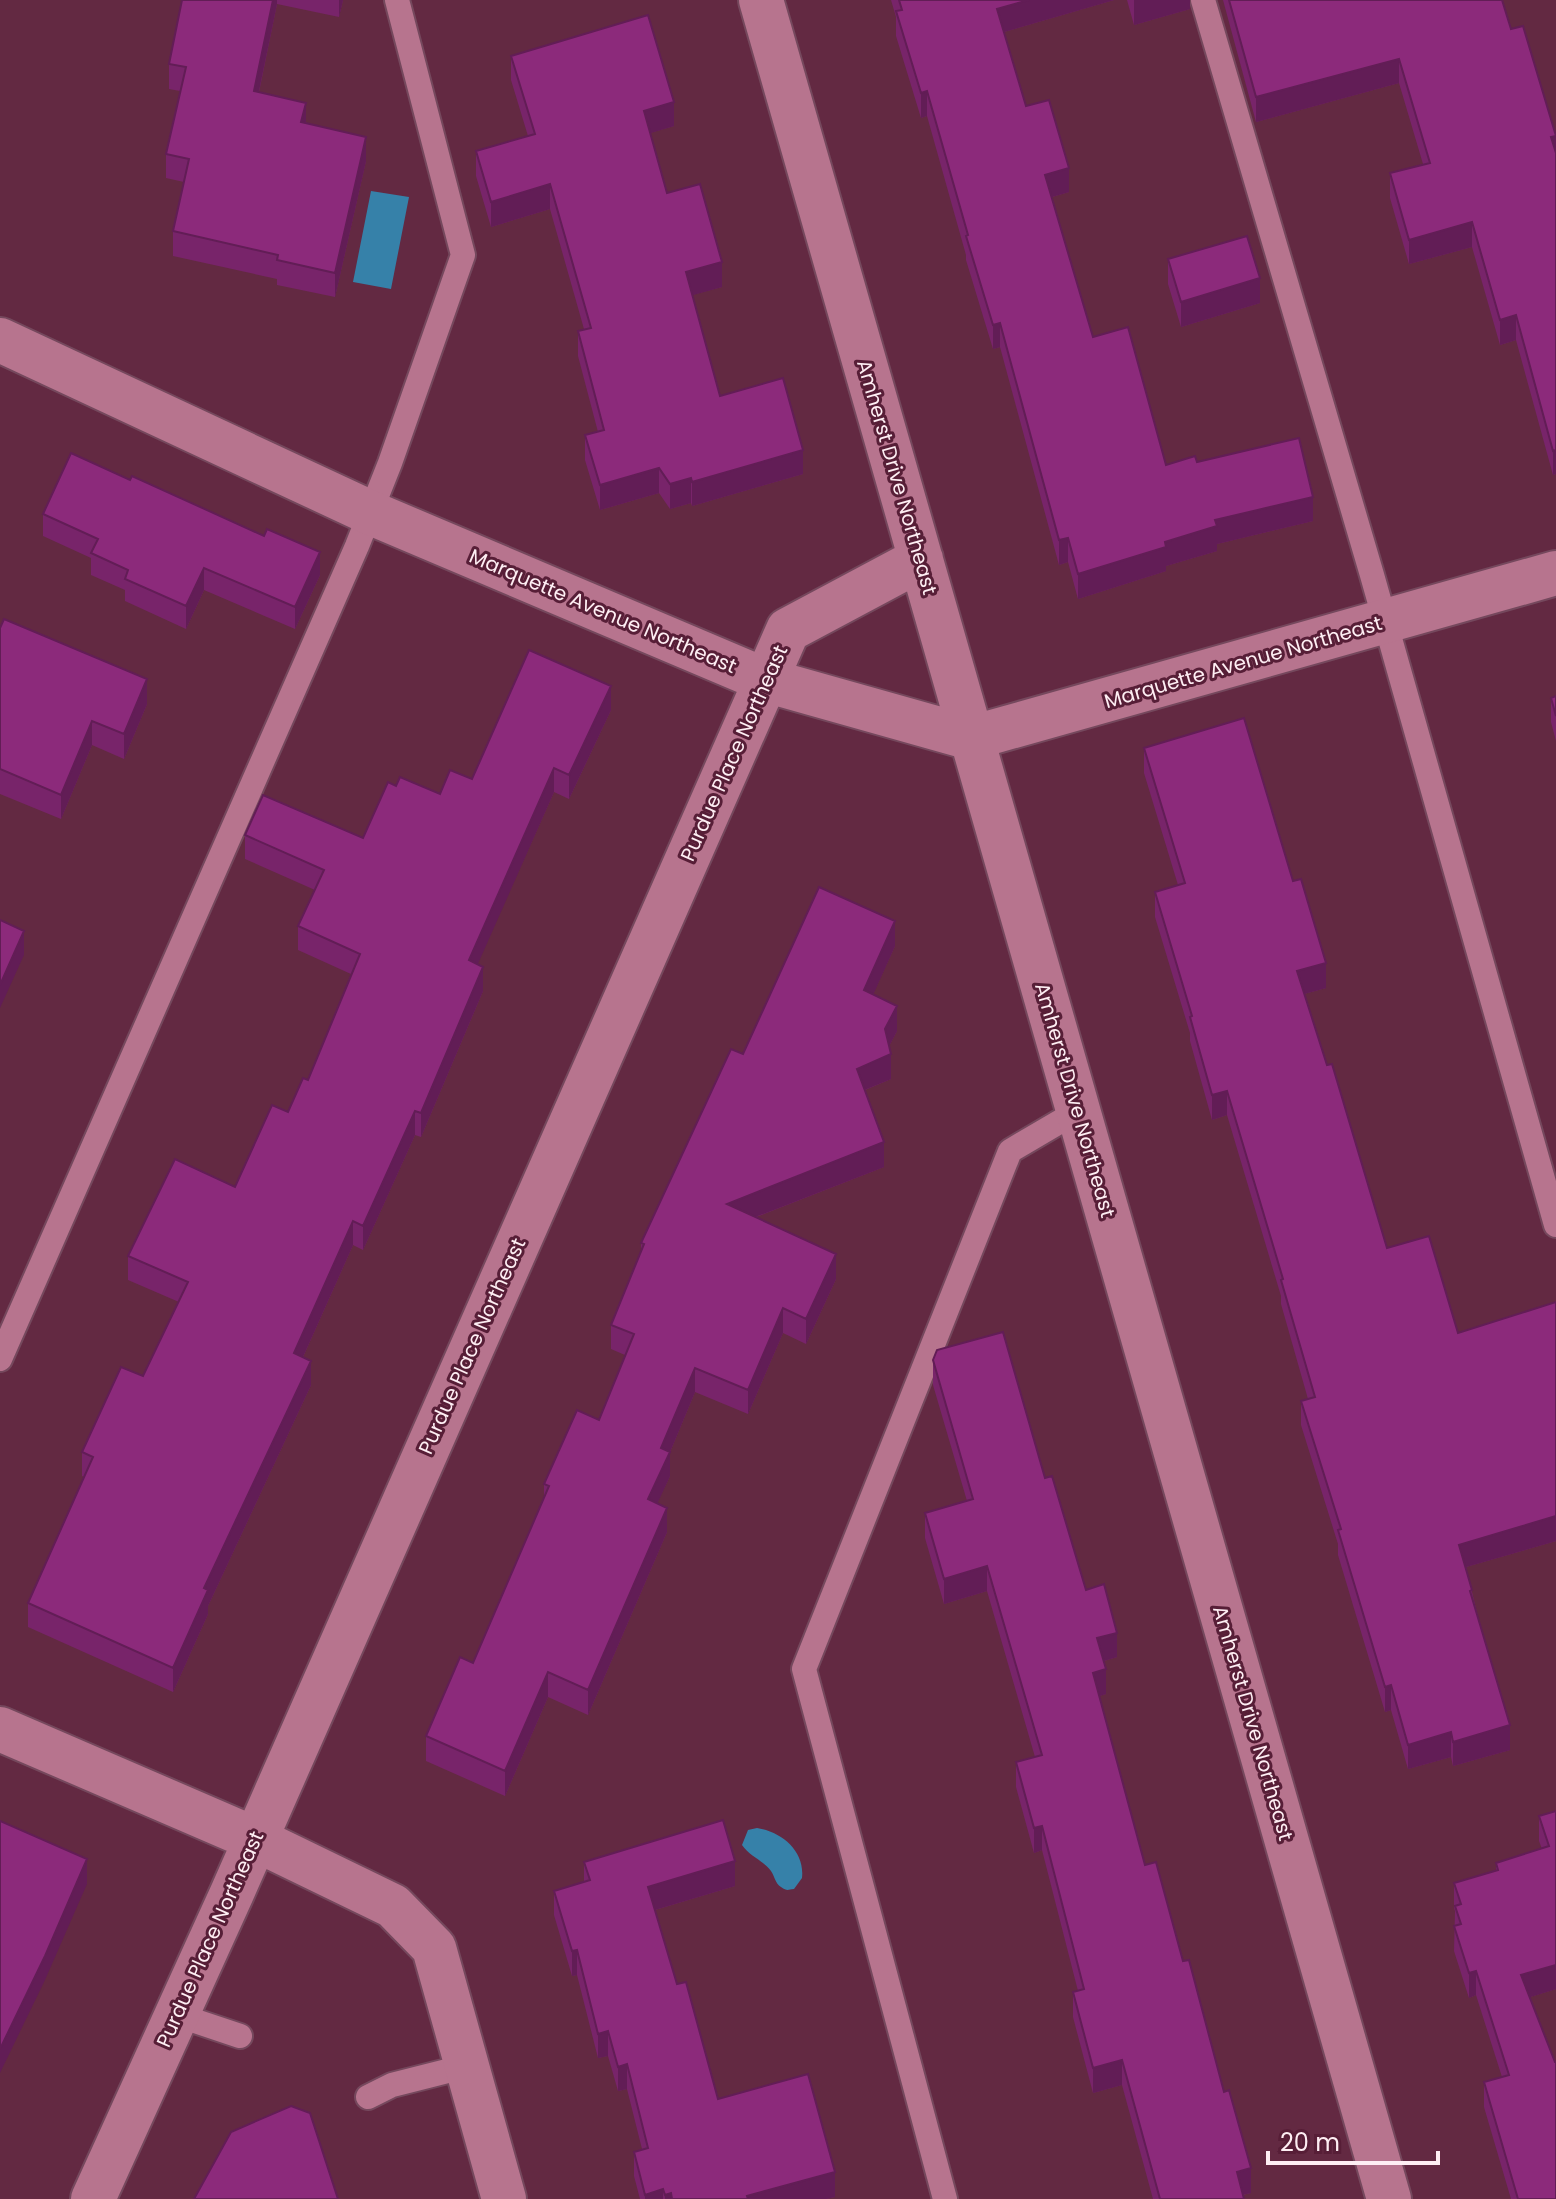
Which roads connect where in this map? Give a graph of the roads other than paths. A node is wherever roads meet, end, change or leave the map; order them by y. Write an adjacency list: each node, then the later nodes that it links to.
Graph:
1 (397, 0): 5 (lane)
2 (761, 0): 6 (street, Amherst Drive Northeast)
3 (1203, 0): 8 (lane)
4 (0, 340): 5 (street, Marquette Avenue Northeast)
5 (371, 513): 9 (street, Marquette Avenue Northeast); 13 (lane)
6 (921, 559): 9 (street, Purdue Place Northeast); 10 (street, Amherst Drive Northeast)
7 (1556, 573): 8 (street, Marquette Avenue Northeast)
8 (1385, 623): 10 (street, Marquette Avenue Northeast); 12 (lane)
9 (765, 680): 10 (street, Marquette Avenue Northeast); 15 (street, Purdue Place Northeast)
10 (971, 738): 11 (street, Amherst Drive Northeast)
11 (1078, 1111): 22 (lane); 23 (street, Amherst Drive Northeast)
12 (1556, 1225)
13 (0, 1359)
14 (0, 1729): 15 (street)
15 (255, 1839): 16 (street, Purdue Place Northeast); 18 (street)
16 (177, 2015): 17 (lane); 20 (street, Purdue Place Northeast)
17 (240, 2036)
18 (467, 2066): 19 (lane); 21 (street)
19 (368, 2097)
20 (93, 2199)
21 (504, 2199)
22 (945, 2199)
23 (1389, 2199)

